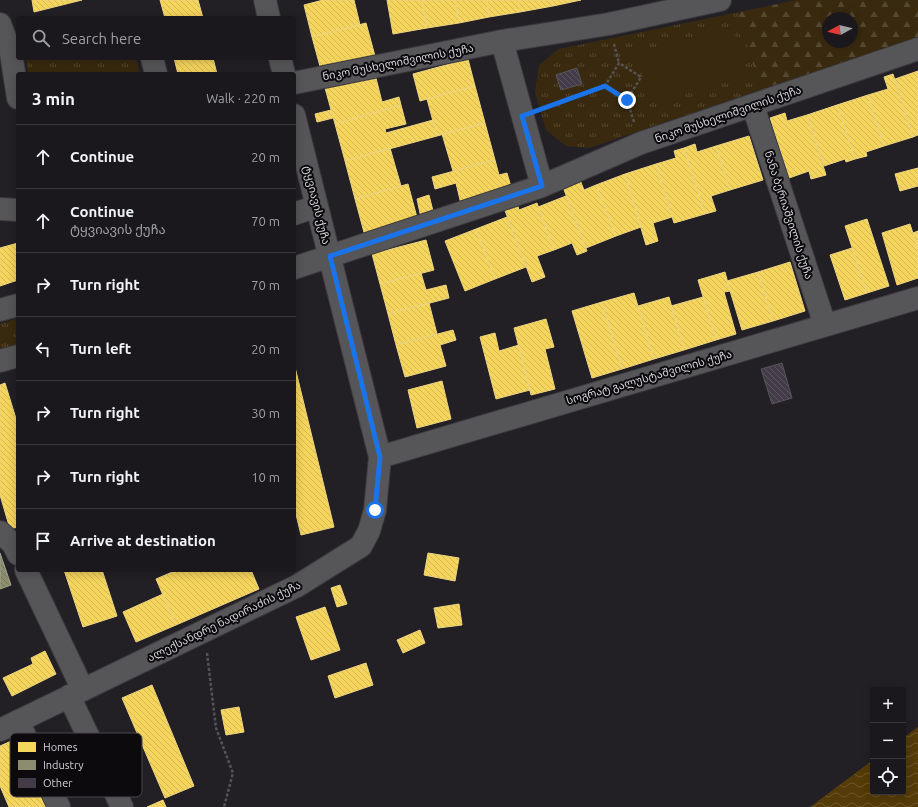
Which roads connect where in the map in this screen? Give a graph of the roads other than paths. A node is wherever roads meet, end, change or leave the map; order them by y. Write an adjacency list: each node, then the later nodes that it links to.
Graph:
1 (265, 0): 3 (street)
2 (720, 0): 5 (street, ნიკო მუსხელიშვილის ქუჩა)
3 (269, 16)
4 (0, 24): 7 (street)
5 (502, 41): 13 (street, ნიკო მუსხელიშვილის ქუჩა); 17 (street)
6 (918, 49): 14 (street, ნიკო მუსხელიშვილის ქუჩა)
7 (14, 52): 12 (street)
8 (152, 60): 10 (street)
9 (280, 60): 11 (street)
10 (156, 72)
11 (284, 72)
12 (16, 75)
13 (296, 83)
14 (753, 106): 17 (street, ნიკო მუსხელიშვილის ქუჩა); 27 (street, ნანა ბერიაშვილის ქუჩა)
15 (296, 130): 16 (street, ტყვიავის ქუჩა)
16 (300, 160): 18 (street, ტყვიავის ქუჩა)
17 (542, 186): 22 (street, ნიკო მუსხელიშვილის ქუჩა)
18 (317, 206): 21 (street); 22 (street, ტყვიავის ქუჩა)
19 (0, 209): 20 (street)
20 (16, 210)
21 (296, 213)
22 (330, 256): 23 (street, ნიკო მუსხელიშვილის ქუჩა); 30 (street, ტყვიავის ქუჩა)
23 (296, 267)
24 (918, 298): 27 (street, სოგრატ გალუსტაშვილის ქუჩა)
25 (16, 306): 26 (street)
26 (0, 310)
27 (825, 325): 30 (street, სოგრატ გალუსტაშვილის ქუჩა)
28 (16, 357): 29 (street)
29 (0, 361)
30 (380, 457): 34 (street, ალექსანდრე ნადირაძის ქუჩა)
31 (0, 532): 32 (street)
32 (16, 550)
33 (27, 572): 35 (street)
34 (295, 578): 35 (street, ალექსანდრე ნადირაძის ქუჩა)
35 (76, 693): 36 (street, ალექსანდრე ნადირაძის ქუჩა); 37 (street)
36 (9, 725)
37 (92, 733)
38 (53, 797): 40 (street)
39 (118, 797): 41 (street)
40 (59, 807)
41 (122, 807)

